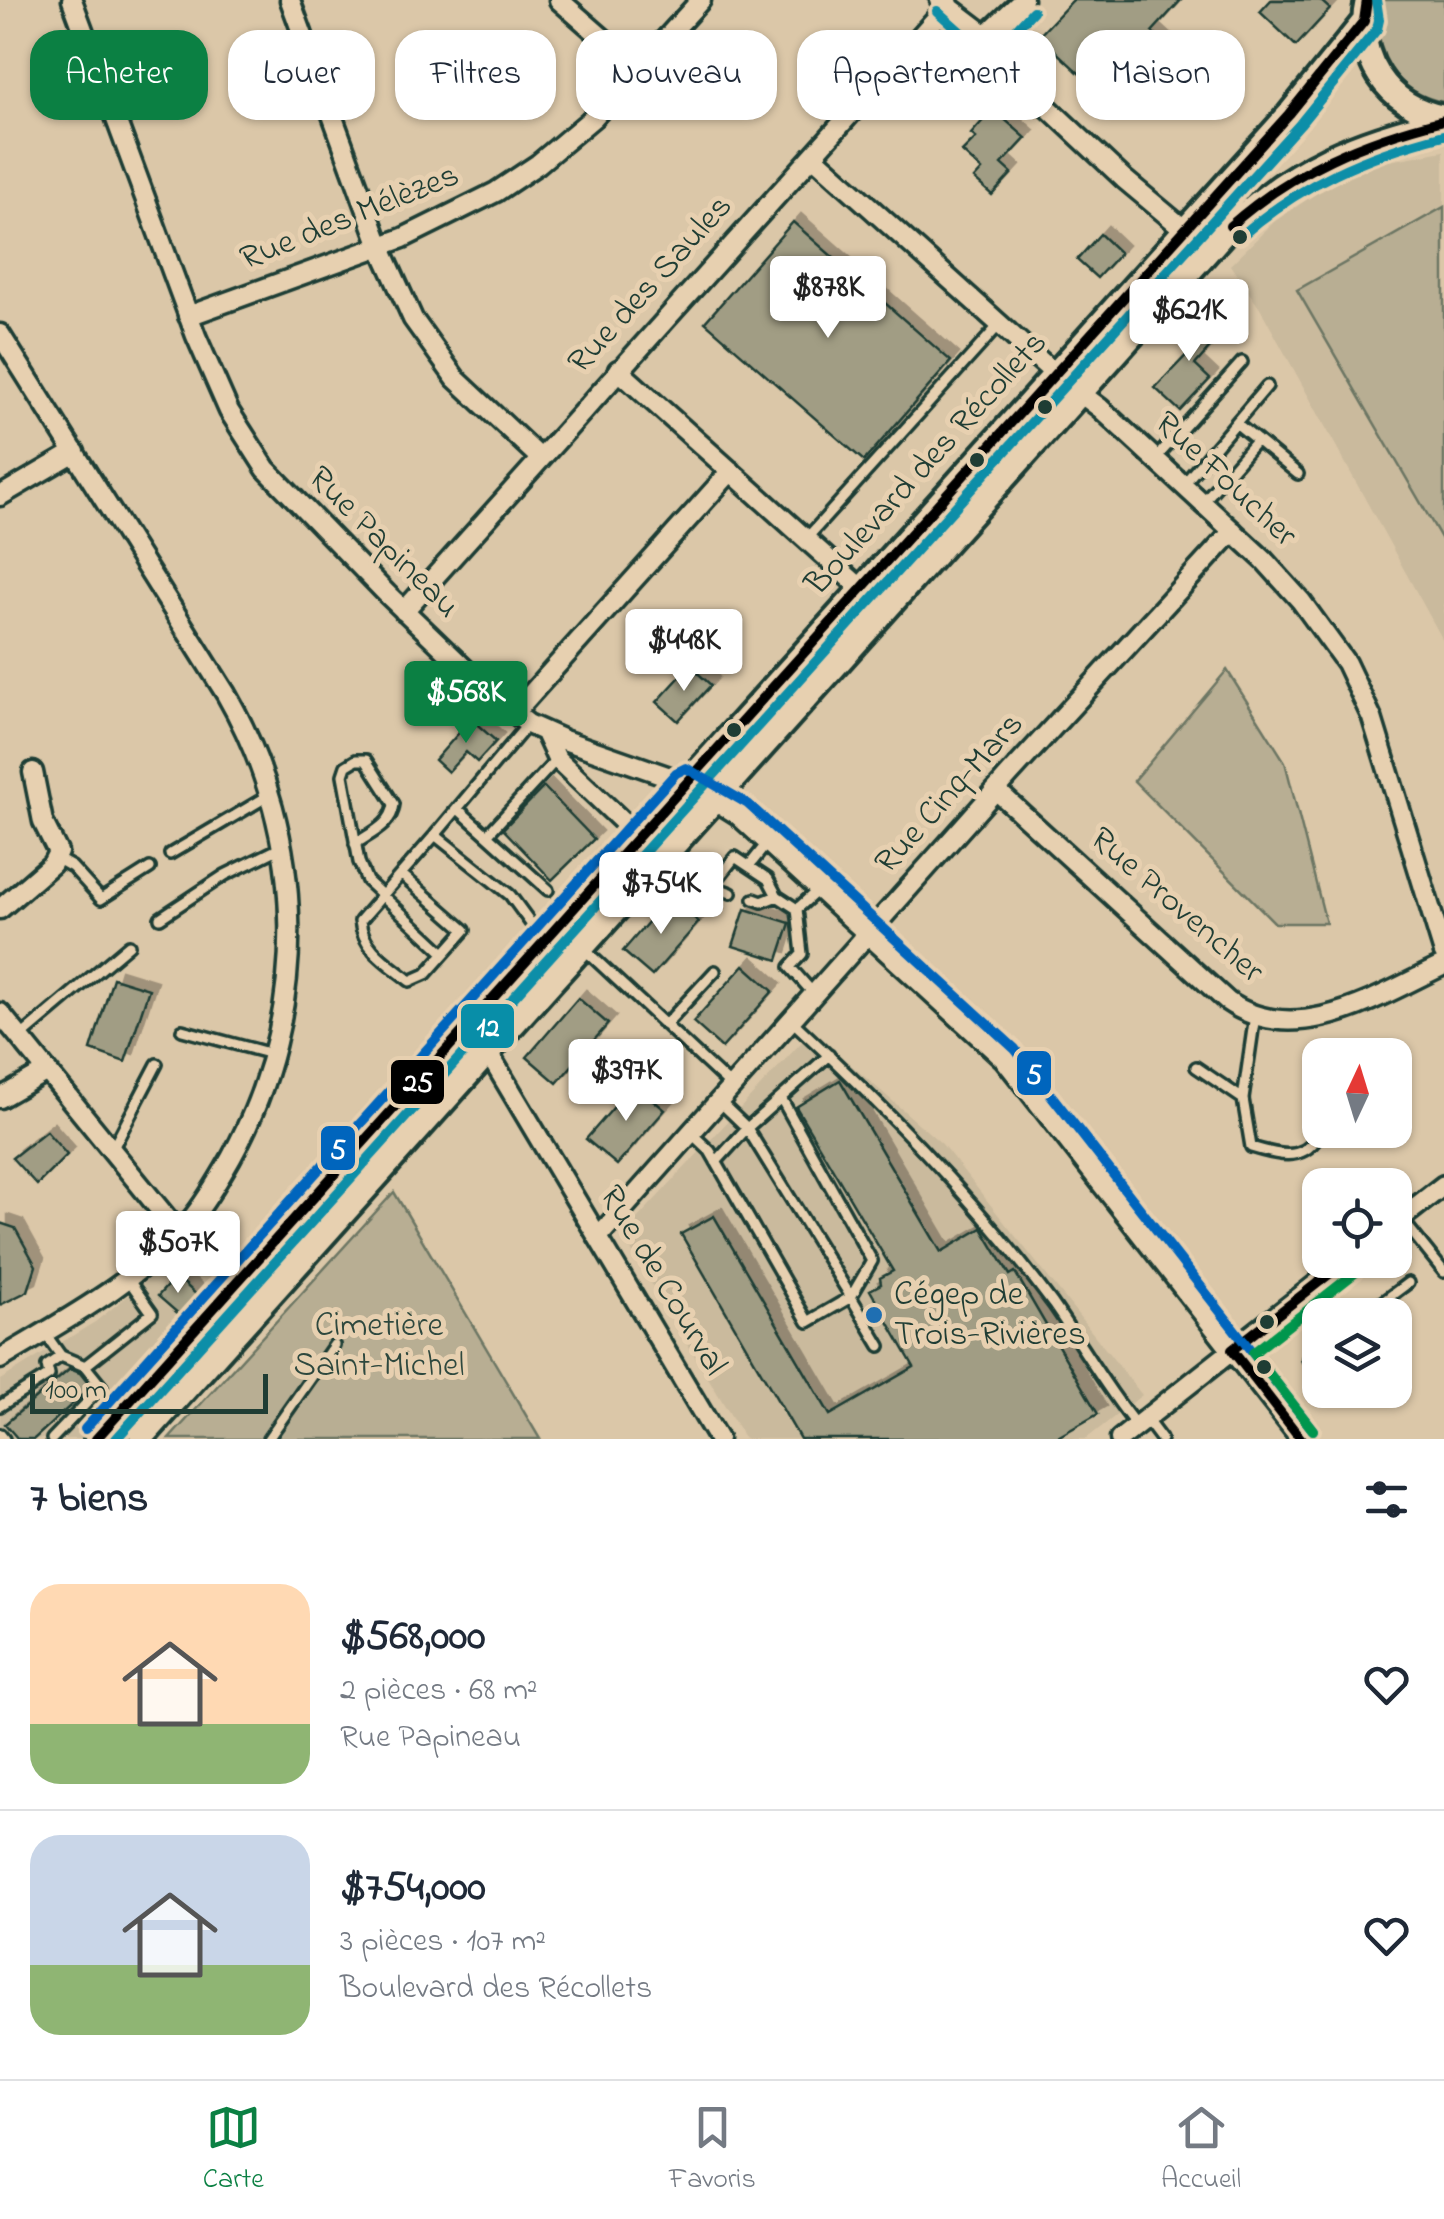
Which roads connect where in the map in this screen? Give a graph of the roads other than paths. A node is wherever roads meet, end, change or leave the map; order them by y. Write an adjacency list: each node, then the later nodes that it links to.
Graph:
1 (72, 0): 19 (street, Rue Papineau)
2 (290, 0): 17 (street)
3 (559, 0): 8 (street)
4 (701, 0): 9 (street, Rue des Mélèzes)
5 (1023, 0): 11 (street)
6 (945, 1): 10 (street); 15 (street, Rue des Saules)
7 (1364, 8): 13 (main road); 16 (main road, Boulevard des Récollets)
8 (593, 30)
9 (674, 30)
10 (980, 30)
11 (991, 30)
12 (1056, 114): 16 (street)
13 (1444, 119): 18 (main road, Boulevard des Récollets)
14 (590, 120): 17 (street, Rue des Mélèzes)
15 (813, 156): 20 (street, Rue Foucher); 23 (street, Rue des Saules)
16 (1185, 230): 18 (street); 24 (main road, Boulevard des Récollets)
17 (380, 246): 19 (street, Rue des Mélèzes); 30 (street)
18 (1209, 250): 26 (main road, Boulevard des Récollets)
19 (188, 316): 40 (street, Rue Papineau)
20 (1000, 324): 24 (street, Rue Foucher); 38 (lane)
21 (0, 334): 29 (street)
22 (1242, 362): 31 (lane)
23 (618, 370): 30 (street, Rue des Saules); 32 (street)
24 (1056, 374): 26 (street, Rue Foucher); 39 (main road, Boulevard des Récollets)
25 (1268, 386): 27 (lane)
26 (1081, 393): 31 (street, Rue Foucher); 41 (main road, Boulevard des Récollets)
27 (1236, 423): 28 (lane); 34 (lane)
28 (1257, 440): 33 (lane); 36 (lane)
29 (75, 452): 35 (street); 47 (street)
30 (540, 457): 40 (street, Rue des Saules)
31 (1155, 459): 34 (street, Rue Foucher)
32 (731, 472): 38 (street); 42 (street)
33 (1298, 474)
34 (1183, 484): 36 (street, Rue Foucher)
35 (0, 496)
36 (1203, 503): 37 (street, Rue Foucher)
37 (1232, 530): 46 (street, Rue Cinq-Mars); 77 (street, Rue Foucher)
38 (806, 538): 39 (street)
39 (862, 589): 41 (street); 45 (main road, Boulevard des Récollets)
40 (404, 611): 42 (street, Rue Papineau)
41 (886, 611): 48 (main road, Boulevard des Récollets)
42 (529, 723): 43 (street); 45 (street, Rue Papineau); 49 (lane)
43 (557, 759): 51 (lane); 52 (street)
44 (33, 772): 57 (street)
45 (687, 783): 48 (street, Rue Papineau); 52 (main road, Boulevard des Récollets)
46 (996, 790): 72 (street, Rue Cinq-Mars); 82 (street, Rue Provencher)
47 (270, 795): 55 (street); 56 (lane)
48 (717, 799): 53 (street, Rue Papineau); 58 (main road, Boulevard des Récollets)
49 (458, 809): 50 (lane); 51 (lane)
50 (435, 834): 61 (lane); 73 (lane)
51 (487, 835): 64 (lane)
52 (639, 837): 73 (main road, Boulevard des Récollets)
53 (768, 842): 59 (lane); 63 (street, Rue Papineau)
54 (355, 844): 54 (lane); 66 (lane)
55 (282, 847): 71 (lane); 88 (street)
56 (170, 854)
57 (56, 858): 60 (lane); 69 (street)
58 (661, 862): 62 (lane); 75 (main road, Boulevard des Récollets)
59 (749, 866): 62 (lane); 67 (lane)
60 (150, 868)
61 (401, 874): 66 (lane); 76 (lane)
62 (712, 886): 65 (lane)
63 (819, 889): 70 (lane); 72 (street, Rue Papineau)
64 (548, 890)
65 (730, 893)
66 (382, 896): 76 (lane); 76 (lane)
67 (776, 896): 68 (lane); 70 (lane)
68 (754, 899)
69 (0, 909)
70 (797, 909): 80 (lane)
71 (160, 918)
72 (868, 934): 80 (street, Rue Cinq-Mars); 118 (street, Rue Papineau)
73 (545, 942): 125 (main road, Boulevard des Récollets)
74 (129, 945): 86 (lane)
75 (584, 949): 84 (lane); 87 (main road, Boulevard des Récollets)
76 (444, 953)
77 (1444, 953)
78 (1444, 965): 82 (street, Rue Provencher)
79 (716, 971): 84 (lane)
80 (815, 995): 83 (street, Rue Cinq-Mars)
81 (0, 1014): 86 (street)
82 (1255, 1015): 96 (lane)
83 (792, 1021): 89 (lane); 93 (street, Rue Cinq-Mars)
84 (665, 1024): 93 (lane)
85 (182, 1030): 88 (lane)
86 (20, 1038): 92 (street)
87 (489, 1054): 106 (street, Rue de Courval); 126 (main road, Boulevard des Récollets)
88 (275, 1055): 104 (street)
89 (829, 1055): 95 (lane); 123 (lane)
90 (157, 1064): 100 (lane)
91 (1196, 1067): 96 (lane)
92 (47, 1071): 94 (street); 100 (street)
93 (726, 1095): 97 (lane); 98 (street, Rue Cinq-Mars)
94 (0, 1098)
95 (781, 1098): 97 (lane); 112 (lane)
96 (1243, 1098): 99 (lane)
97 (747, 1128): 101 (lane); 112 (lane)
98 (692, 1133): 101 (lane); 106 (street, Rue Cinq-Mars)
99 (1308, 1148)
100 (112, 1151): 104 (street)
101 (716, 1162): 112 (lane)
102 (1444, 1184): 103 (street)
103 (1412, 1209)
104 (178, 1232): 108 (street)
105 (1412, 1236): 107 (lane)
106 (598, 1237): 128 (street, Rue de Courval)
107 (1444, 1272)
108 (128, 1278): 115 (street); 121 (lane)
109 (1324, 1278): 111 (street)
110 (1408, 1282): 114 (lane)
111 (1309, 1290): 113 (lane); 118 (street)
112 (850, 1297): 117 (lane)
113 (1315, 1298)
114 (1387, 1298)
115 (44, 1332): 119 (lane); 120 (street)
116 (334, 1345): 127 (lane)
117 (880, 1346)
118 (1232, 1350): 123 (street); 131 (street, Rue Papineau)
119 (61, 1356): 121 (lane); 122 (lane)
120 (0, 1359)
121 (84, 1366): 124 (lane)
122 (0, 1406)
123 (1141, 1422): 129 (street); 130 (lane)
124 (52, 1439)
125 (96, 1439)
126 (141, 1439)
127 (268, 1439)
128 (718, 1439)
129 (1120, 1439)
130 (1161, 1439)
131 (1301, 1439)

